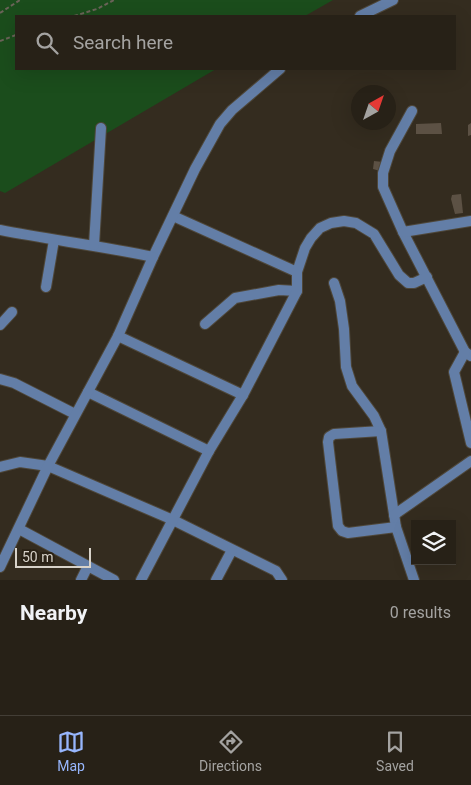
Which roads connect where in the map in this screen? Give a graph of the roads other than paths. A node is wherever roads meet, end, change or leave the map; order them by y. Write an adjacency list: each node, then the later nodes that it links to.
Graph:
1 (393, 0): 2 (street)
2 (362, 15)
3 (279, 70): 6 (street)
4 (412, 111): 9 (street)
5 (101, 128): 11 (street)
6 (173, 216): 12 (street); 13 (street)
7 (471, 221): 9 (street)
8 (0, 230): 10 (street)
9 (403, 232): 14 (street)
10 (54, 240): 11 (street); 16 (street)
11 (94, 245): 12 (street)
12 (153, 257): 21 (street)
13 (297, 272): 14 (street); 17 (street)
14 (427, 277): 22 (street)
15 (334, 283): 27 (street)
16 (46, 287)
17 (297, 291): 19 (street); 25 (street)
18 (12, 312): 20 (street)
19 (206, 324)
20 (0, 325)
21 (118, 336): 24 (street); 25 (street)
22 (468, 354): 28 (street)
23 (0, 378): 26 (street)
24 (88, 392): 26 (street); 29 (street)
25 (243, 395): 29 (street)
26 (75, 414): 32 (street)
27 (381, 431): 33 (street); 35 (street)
28 (471, 443)
29 (210, 451): 34 (street)
30 (471, 461): 33 (street)
31 (0, 466): 32 (street)
32 (48, 466): 34 (street); 36 (street)
33 (394, 515): 35 (street)
34 (173, 520): 37 (street); 42 (street)
35 (396, 527): 45 (street)
36 (19, 529): 38 (street); 39 (street)
37 (232, 550): 43 (street); 44 (street)
38 (88, 566): 40 (street); 41 (street)
39 (0, 567)
40 (81, 580)
41 (114, 580)
42 (141, 580)
43 (216, 580)
44 (282, 580)
45 (414, 580)

